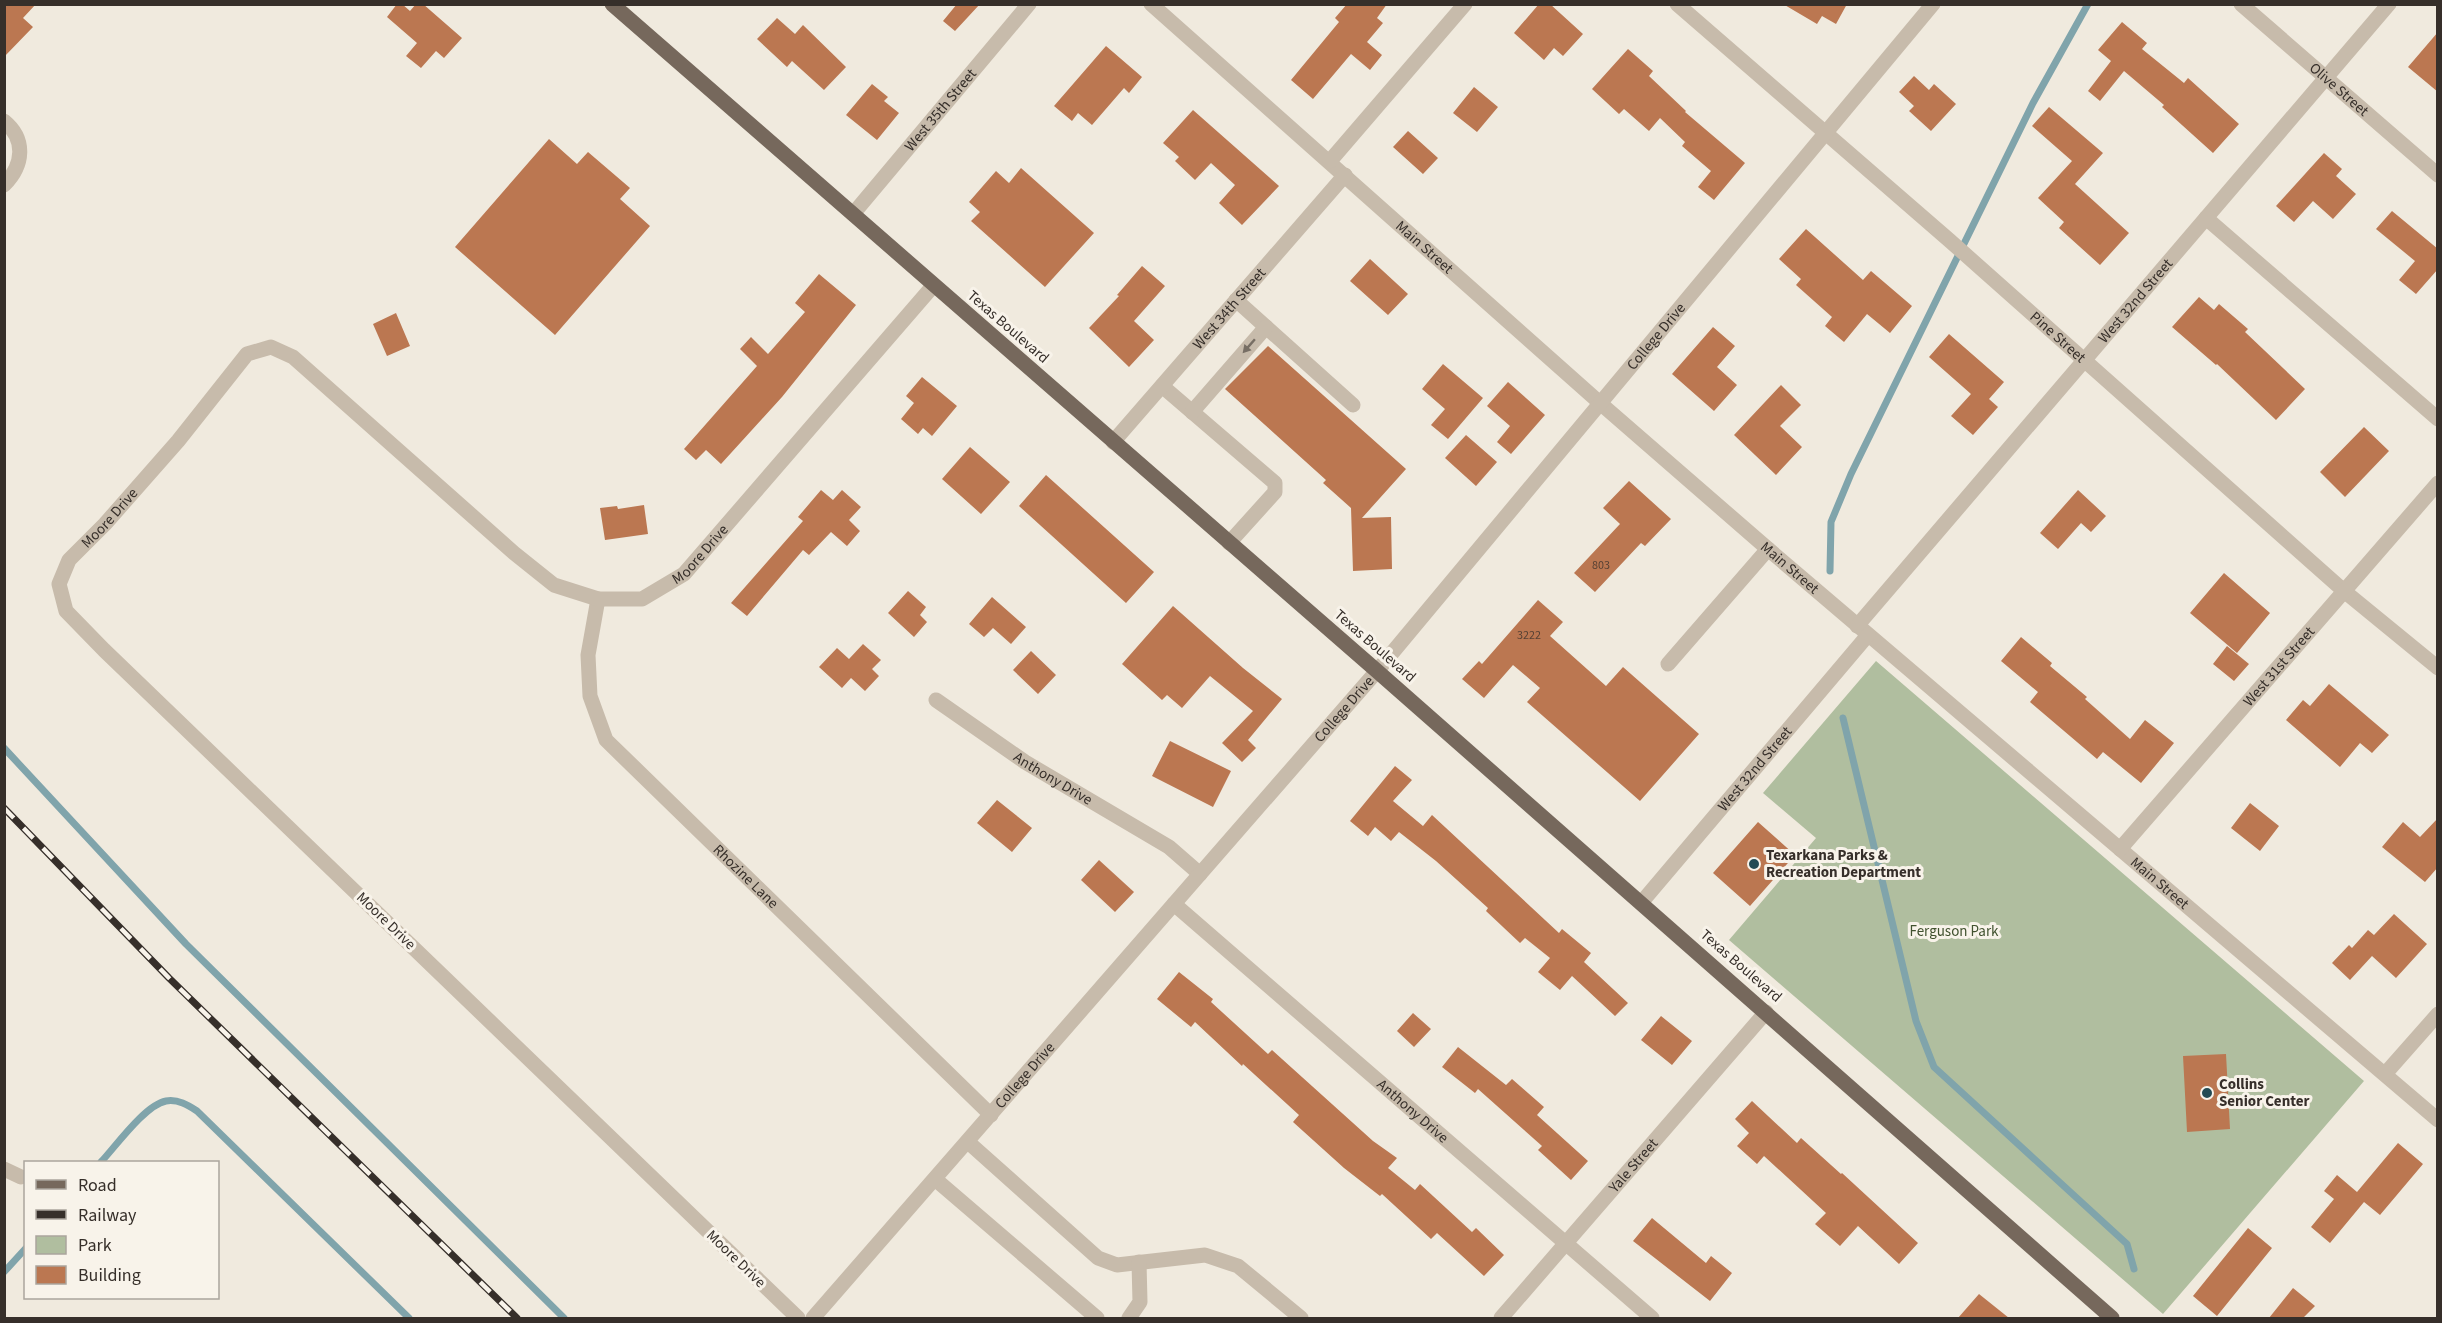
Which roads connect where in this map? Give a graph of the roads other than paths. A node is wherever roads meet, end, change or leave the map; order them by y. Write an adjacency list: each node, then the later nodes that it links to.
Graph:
1 (612, 4): 16 (main road, Texas Boulevard)
2 (1029, 4): 16 (street, West 35th Street)
3 (1151, 4): 12 (street, Main Street)
4 (1465, 4): 12 (street)
5 (1677, 4): 11 (street, Pine Street)
6 (1933, 4): 11 (street, College Drive)
7 (2241, 4): 9 (street, Olive Street)
8 (2389, 4): 9 (street, West 32nd Street)
9 (2326, 78): 14 (street, Olive Street); 17 (street, West 32nd Street)
10 (4, 121): 15 (street)
11 (1827, 133): 21 (street, Pine Street); 23 (street, College Drive)
12 (1330, 161): 13 (street, Main Street)
13 (1345, 175): 19 (street, West 34th Street); 23 (street, Main Street)
14 (2438, 175)
15 (4, 185)
16 (854, 214): 18 (main road, Texas Boulevard)
17 (2206, 218): 21 (street, West 32nd Street); 26 (street)
18 (933, 286): 27 (main road, Texas Boulevard); 32 (street, Moore Drive)
19 (1236, 300): 20 (street); 22 (street, West 34th Street)
20 (1266, 327): 24 (street); 25 (street, one-way to 25)
21 (2085, 360): 31 (street, Pine Street); 33 (street, West 32nd Street)
22 (1162, 386): 25 (street); 27 (street, West 34th Street)
23 (1600, 403): 30 (street, Main Street); 36 (street, College Drive)
24 (1353, 405)
25 (1192, 412): 29 (street)
26 (2438, 420)
27 (1113, 442): 29 (main road, Texas Boulevard)
28 (2438, 483): 31 (street, West 31st Street)
29 (1229, 543): 36 (main road, Texas Boulevard)
30 (1768, 549): 33 (street, Main Street); 34 (street)
31 (2344, 591): 35 (street, Pine Street); 38 (street, West 31st Street)
32 (598, 599): 45 (street, Rhozine Lane); 53 (street, Moore Drive)
33 (1862, 631): 38 (street, Main Street); 40 (street, West 32nd Street)
34 (1668, 664)
35 (2438, 668)
36 (1377, 671): 39 (street, College Drive); 40 (main road, Texas Boulevard)
37 (936, 700): 39 (street, Anthony Drive)
38 (2120, 849): 44 (street, Main Street)
39 (1200, 874): 41 (street, College Drive)
40 (1641, 903): 42 (main road, Texas Boulevard)
41 (1174, 904): 45 (street, College Drive); 51 (street, Anthony Drive)
42 (1766, 1012): 51 (street, Yale Street); 60 (main road, Texas Boulevard)
43 (2438, 1014): 44 (street)
44 (2385, 1074): 46 (street, Main Street)
45 (991, 1115): 47 (street, College Drive)
46 (2438, 1119)
47 (968, 1142): 50 (street, College Drive); 52 (street)
48 (4, 1169): 49 (street)
49 (21, 1177)
50 (935, 1179): 54 (street, College Drive); 55 (street)
51 (1566, 1243): 58 (street, Yale Street); 59 (street, Anthony Drive)
52 (1139, 1262): 56 (street); 57 (street)
53 (798, 1318)
54 (813, 1318)
55 (1097, 1318)
56 (1129, 1318)
57 (1301, 1318)
58 (1501, 1318)
59 (1652, 1318)
60 (2112, 1318)

